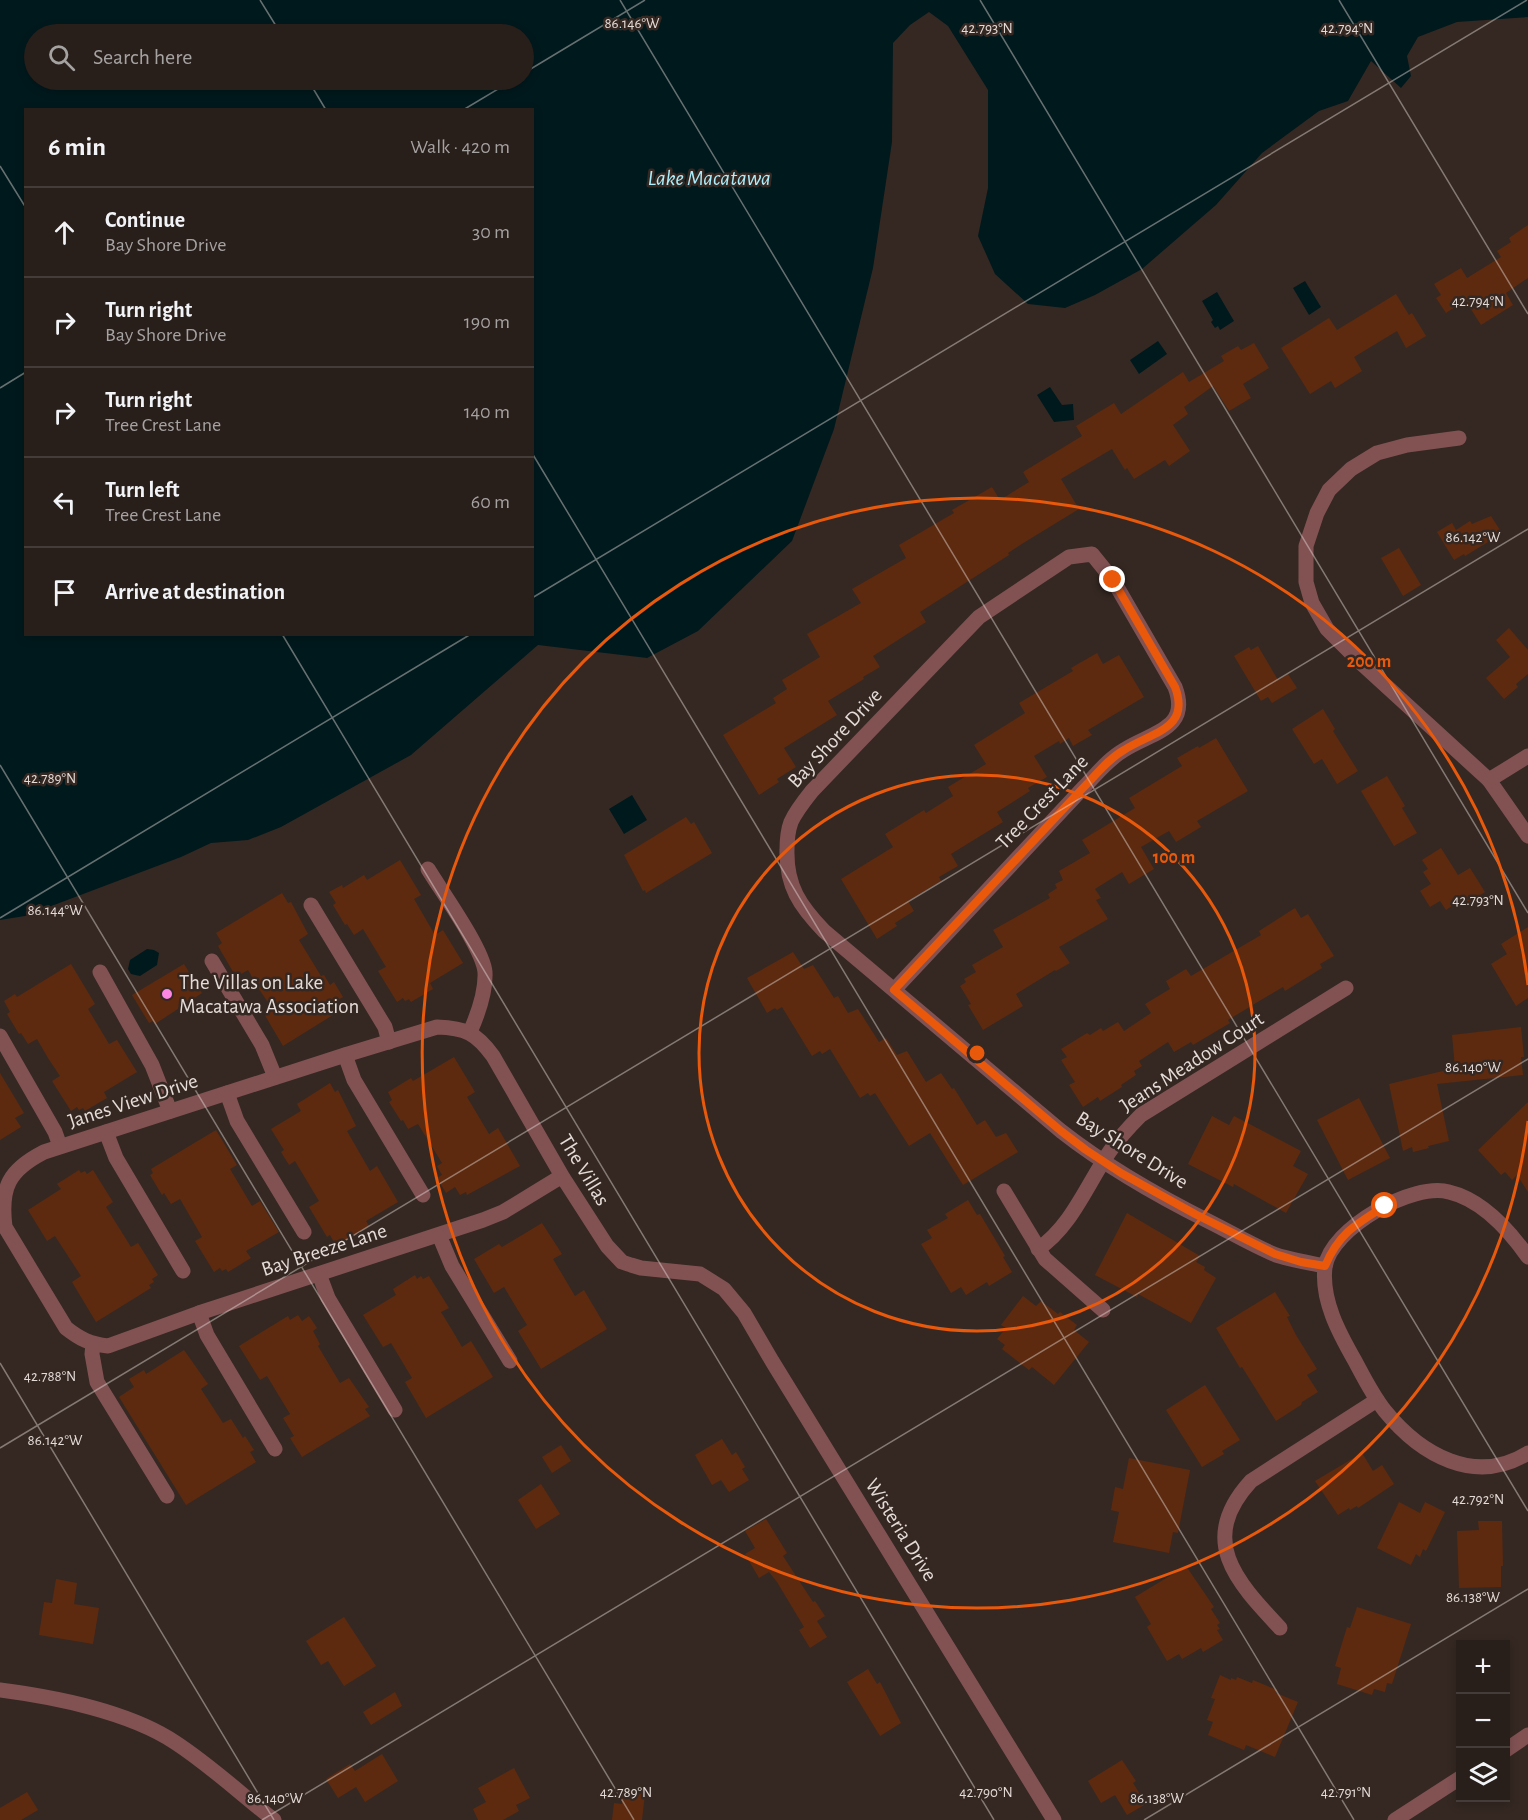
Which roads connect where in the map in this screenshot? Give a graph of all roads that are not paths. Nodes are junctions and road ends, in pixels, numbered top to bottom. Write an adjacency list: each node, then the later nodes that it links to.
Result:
1 (1459, 438): 4 (street)
2 (1092, 554): 11 (street, Tree Crest Lane); 11 (street, Bay Shore Drive)
3 (1528, 756): 4 (street)
4 (1489, 780): 5 (street)
5 (1528, 836)
6 (428, 869): 12 (street)
7 (311, 905): 14 (street)
8 (212, 961): 16 (street)
9 (100, 972): 18 (street)
10 (1346, 988): 21 (street, Jeans Meadow Court)
11 (894, 990): 21 (street, Bay Shore Drive)
12 (470, 1032): 14 (street, Janes View Drive); 22 (street, The Villas)
13 (0, 1036): 20 (street)
14 (389, 1042): 15 (street, Janes View Drive)
15 (345, 1055): 16 (street, Janes View Drive); 24 (street)
16 (275, 1077): 17 (street, Janes View Drive)
17 (226, 1093): 18 (street, Janes View Drive); 25 (street)
18 (170, 1111): 19 (street, Janes View Drive)
19 (106, 1132): 20 (street, Janes View Drive); 30 (street)
20 (60, 1146): 35 (street, Janes View Drive)
21 (1103, 1161): 27 (street, Jeans Meadow Court); 29 (street, Bay Shore Drive)
22 (562, 1176): 26 (street, Bay Breeze Lane); 32 (street, The Villas)
23 (1004, 1191): 27 (street)
24 (423, 1195)
25 (304, 1232)
26 (439, 1235): 31 (street, Bay Breeze Lane); 36 (street)
27 (1038, 1249): 33 (street)
28 (1528, 1257): 29 (street)
29 (1325, 1266): 37 (street)
30 (183, 1271)
31 (320, 1274): 34 (street, Bay Breeze Lane); 38 (street)
32 (700, 1274): 48 (street, Wisteria Drive)
33 (1102, 1310)
34 (199, 1313): 35 (street, Bay Breeze Lane); 39 (street)
35 (93, 1345): 41 (street)
36 (510, 1361)
37 (1377, 1400): 40 (street); 42 (street)
38 (395, 1410)
39 (275, 1449)
40 (1528, 1453)
41 (167, 1496)
42 (1280, 1628)
43 (0, 1690): 47 (street)
44 (1528, 1735): 45 (street)
45 (1509, 1748)
46 (1456, 1781): 49 (street)
47 (274, 1820)
48 (1054, 1820)
49 (1395, 1820)

